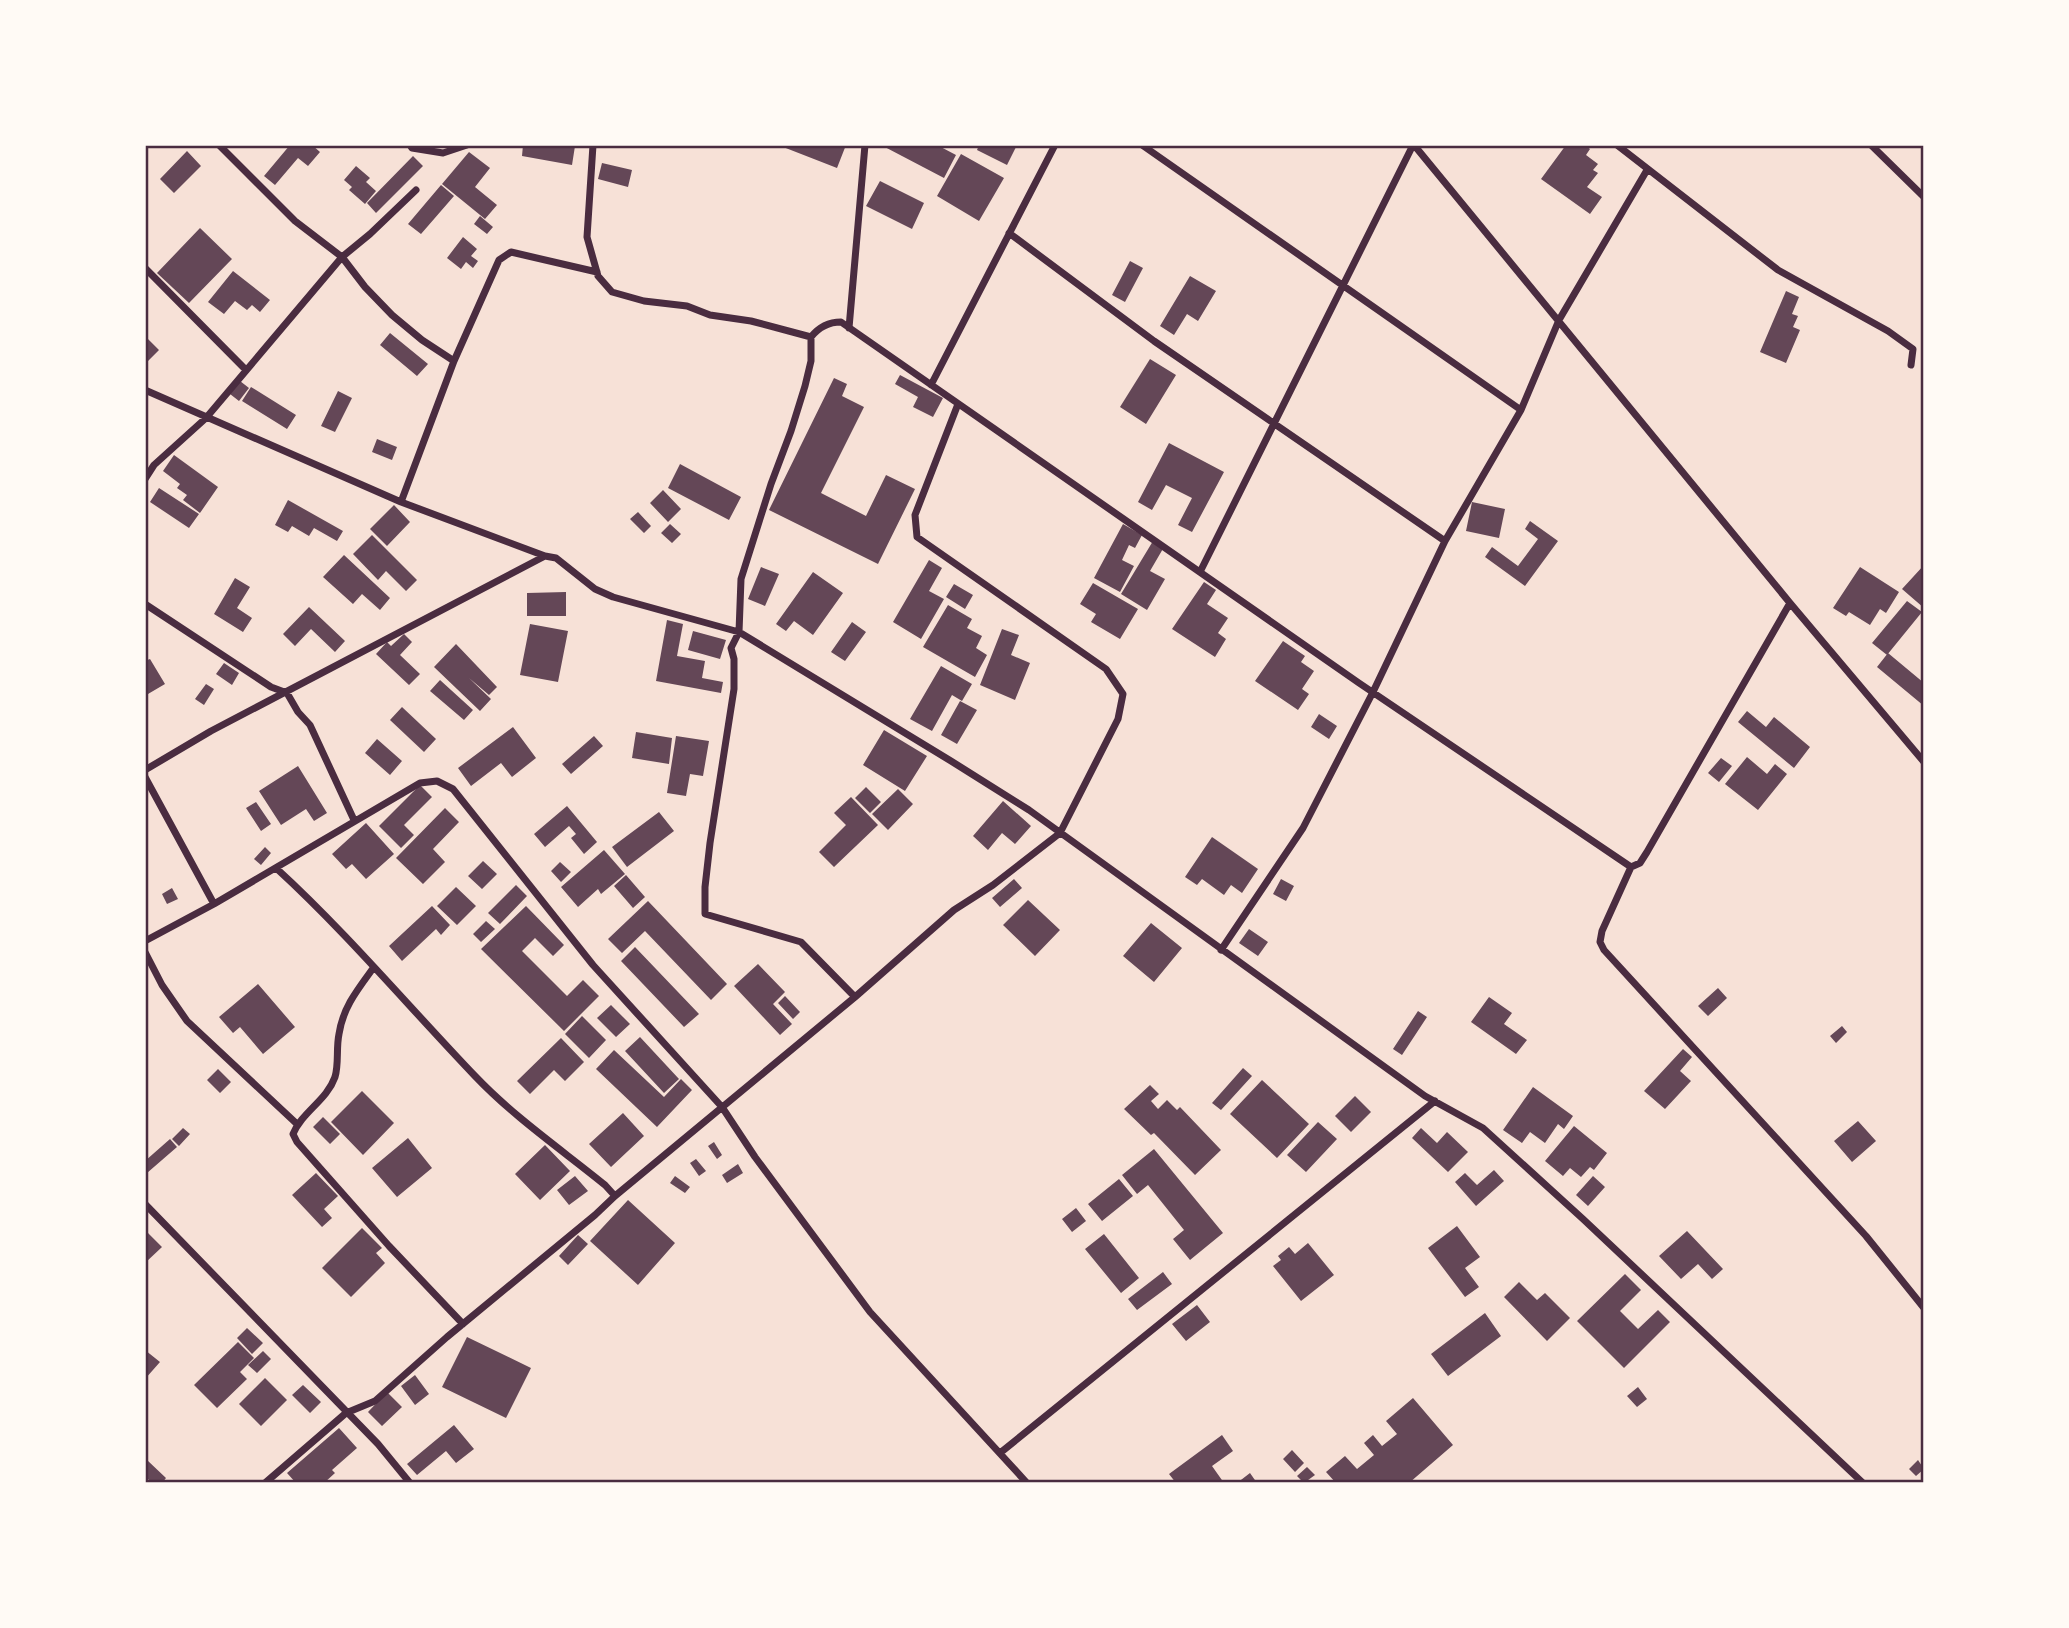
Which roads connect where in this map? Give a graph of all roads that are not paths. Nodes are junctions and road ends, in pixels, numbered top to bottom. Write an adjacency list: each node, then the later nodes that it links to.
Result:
1 (219, 145): 15 (street)
2 (410, 145): 3 (street)
3 (467, 145)
4 (593, 145): 17 (street)
5 (865, 145): 20 (street)
6 (1055, 145): 14 (street)
7 (1142, 145): 18 (street)
8 (1413, 145): 18 (street); 19 (street)
9 (1617, 145): 11 (street)
10 (1871, 145): 13 (street)
11 (1647, 170): 19 (street); 23 (street)
12 (416, 190): 15 (street)
13 (1924, 197)
14 (1009, 233): 25 (street); 30 (street)
15 (342, 257): 22 (street); 24 (street)
16 (145, 268): 24 (street)
17 (597, 271): 21 (street); 22 (street)
18 (1343, 286): 28 (street); 30 (street)
19 (1559, 320): 28 (street); 36 (street)
20 (849, 328): 21 (street); 25 (street)
21 (811, 337): 38 (street)
22 (454, 361): 32 (street)
23 (1910, 365)
24 (246, 370): 29 (street)
25 (931, 385): 27 (street)
26 (145, 390): 29 (street)
27 (958, 404): 35 (street); 45 (street)
28 (1521, 410): 33 (street)
29 (206, 418): 31 (street); 32 (street)
30 (1274, 424): 33 (street); 35 (street)
31 (145, 479)
32 (401, 502): 34 (street)
33 (1445, 541): 39 (street)
34 (545, 556): 38 (street); 40 (street)
35 (1200, 572): 39 (street)
36 (1790, 603): 41 (street); 46 (street)
37 (145, 604): 40 (street)
38 (738, 632): 45 (street); 53 (street)
39 (1373, 692): 46 (street); 50 (street)
40 (287, 693): 42 (street); 44 (street)
41 (1924, 762)
42 (145, 770)
43 (145, 777): 48 (street)
44 (354, 820): 47 (street); 55 (street)
45 (1060, 833): 50 (street); 53 (street)
46 (1631, 867): 59 (street)
47 (276, 868): 48 (street); 52 (street)
48 (214, 904): 49 (street)
49 (145, 941)
50 (1221, 950): 54 (street)
51 (145, 952): 56 (street)
52 (373, 967): 56 (street); 57 (street)
53 (855, 997): 55 (street)
54 (1434, 1101): 62 (street); 66 (street)
55 (722, 1107): 57 (street); 62 (street)
56 (297, 1124): 60 (street)
57 (615, 1196): 60 (street)
58 (145, 1204): 61 (street)
59 (1924, 1308)
60 (463, 1324): 61 (street)
61 (346, 1413): 63 (street); 64 (street)
62 (1000, 1453): 65 (street)
63 (265, 1483)
64 (410, 1483)
65 (1027, 1483)
66 (1863, 1483)

